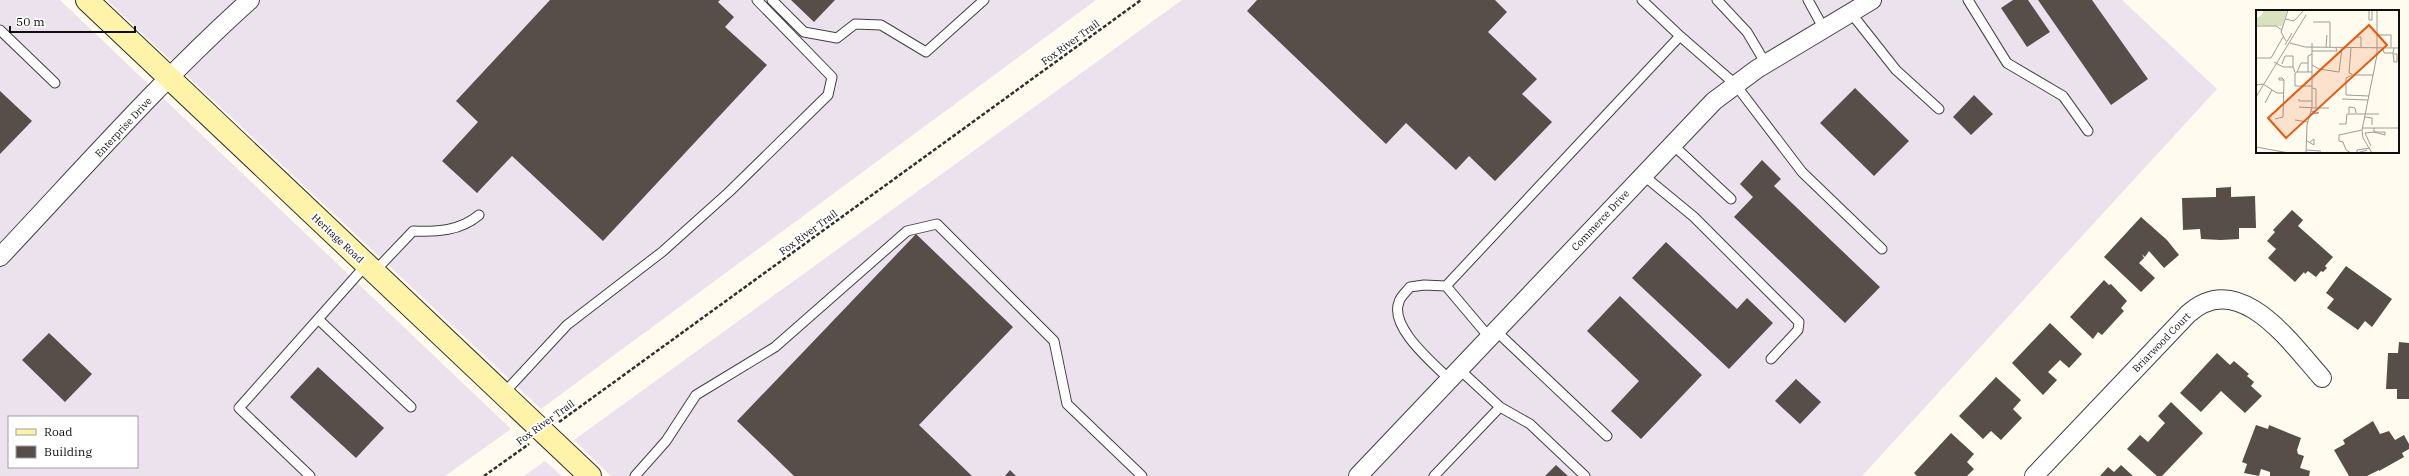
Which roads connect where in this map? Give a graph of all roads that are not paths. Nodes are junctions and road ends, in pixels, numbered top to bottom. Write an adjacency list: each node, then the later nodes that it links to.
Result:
1 (250, 0): 16 (street, Enterprise Drive)
2 (757, 0): 34 (lane)
3 (772, 0): 4 (lane)
4 (984, 0)
5 (1642, 0): 14 (lane)
6 (1717, 0): 15 (lane)
7 (1808, 0): 12 (lane)
8 (1872, 0): 11 (street, Commerce Drive)
9 (1968, 0): 20 (lane)
10 (91, 2): 16 (main road, Heritage Road)
11 (1851, 13): 12 (street, Commerce Drive); 19 (lane)
12 (1824, 29): 15 (street, Commerce Drive)
13 (0, 30): 17 (lane)
14 (1680, 36): 18 (lane); 28 (lane)
15 (1766, 64): 18 (street, Commerce Drive)
16 (169, 78): 25 (street, Enterprise Drive); 27 (main road, Heritage Road)
17 (55, 82)
18 (1735, 84): 21 (street, Commerce Drive); 26 (lane)
19 (1939, 109)
20 (2088, 131)
21 (1672, 144): 22 (street, Commerce Drive); 23 (lane)
22 (1643, 175): 30 (street, Commerce Drive); 31 (lane)
23 (1731, 199)
24 (479, 215): 27 (lane)
25 (3, 248)
26 (1882, 249)
27 (370, 268): 29 (lane); 34 (main road, Heritage Road)
28 (1446, 286): 30 (lane); 32 (lane)
29 (318, 319): 35 (lane); 38 (lane)
30 (1492, 334): 32 (street, Commerce Drive); 37 (lane)
31 (1772, 358)
32 (1454, 374): 36 (lane); 42 (street, Commerce Drive)
33 (2322, 378): 45 (street, Briarwood Court)
34 (502, 394): 39 (main road, Heritage Road)
35 (411, 407)
36 (1500, 407): 43 (lane); 44 (lane)
37 (1607, 436)
38 (310, 476)
39 (590, 476)
40 (635, 476): 41 (lane)
41 (1142, 476)
42 (1358, 476)
43 (1434, 476)
44 (1585, 476)
45 (2034, 476)

